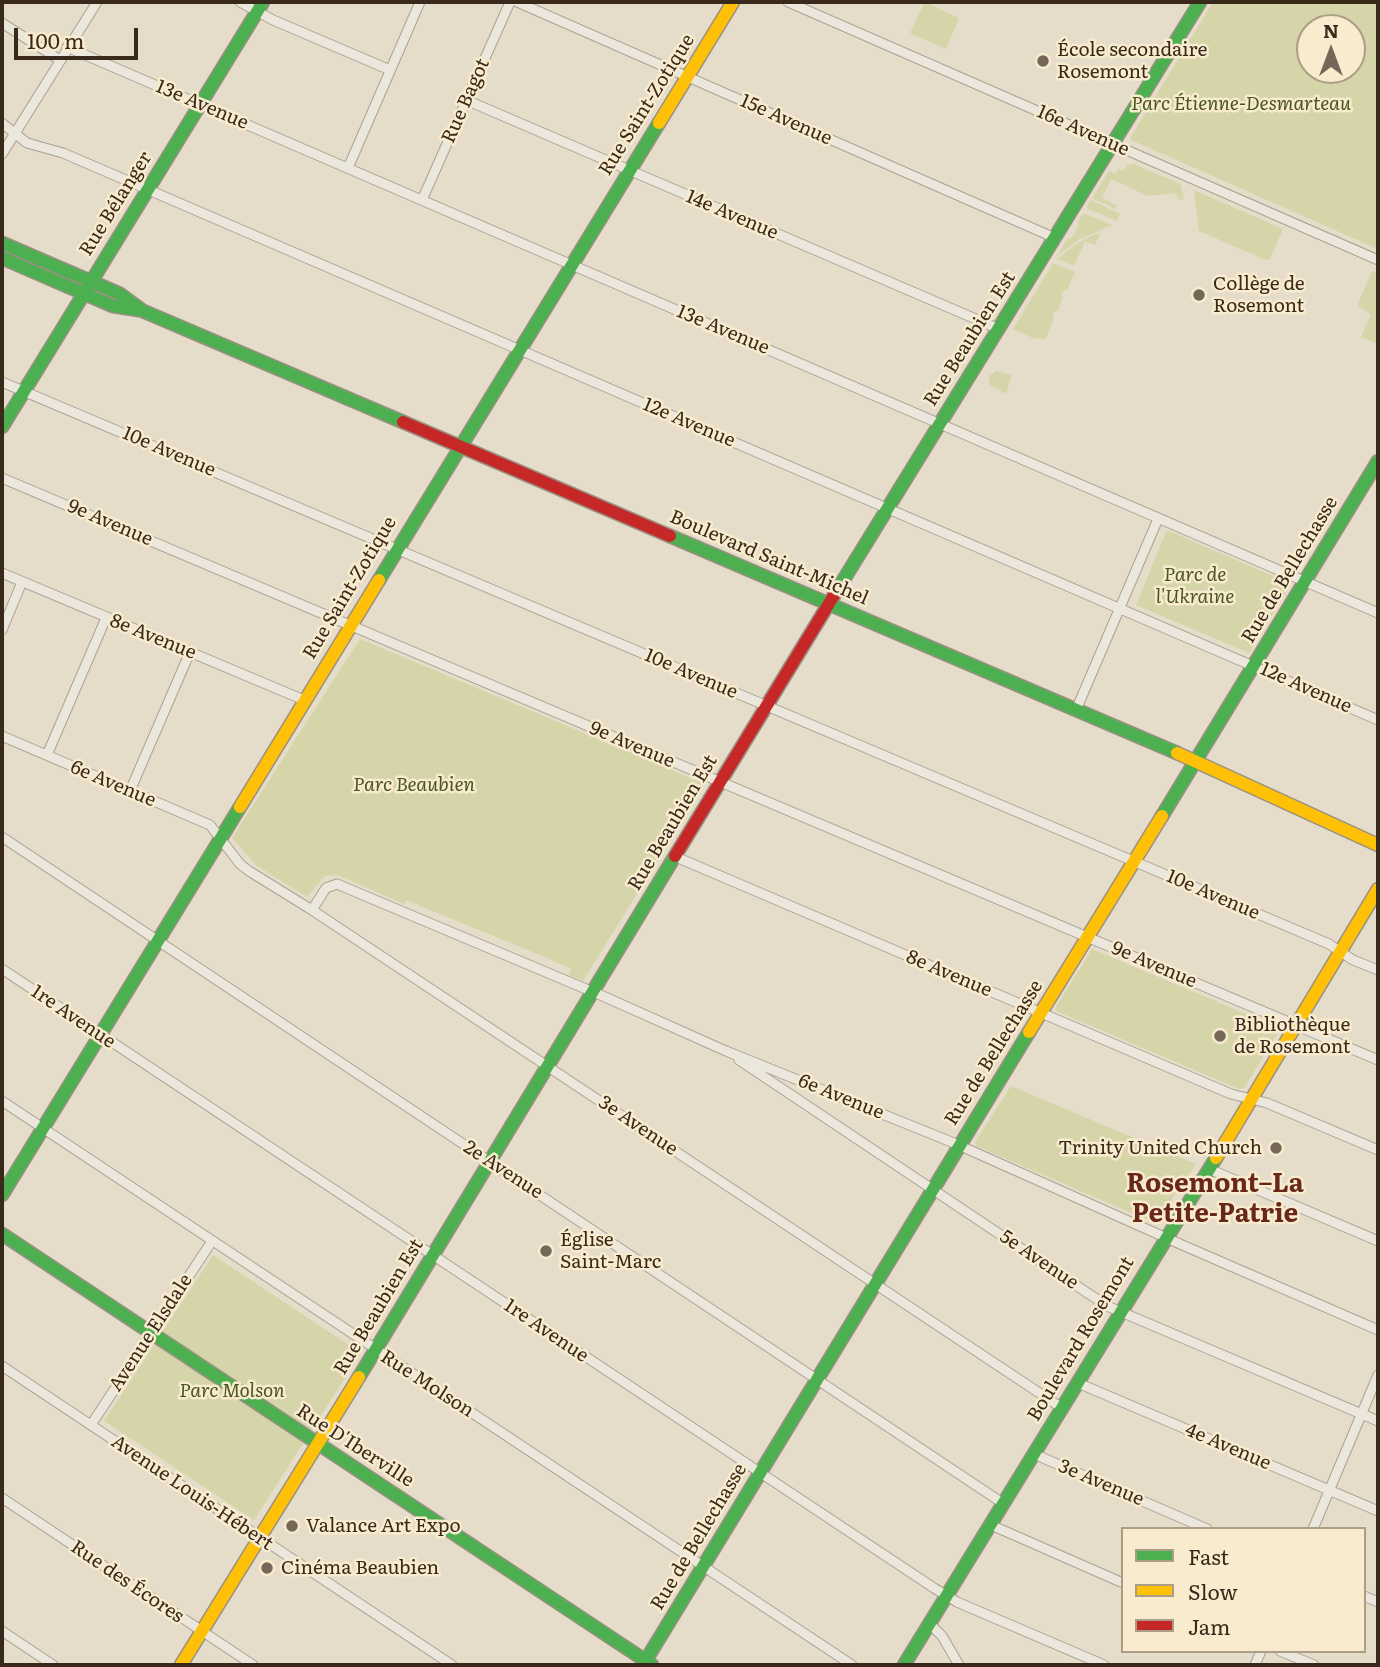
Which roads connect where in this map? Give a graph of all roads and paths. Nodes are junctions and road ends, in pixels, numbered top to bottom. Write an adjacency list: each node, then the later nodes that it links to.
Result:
1 (97, 2): 11 (street)
2 (240, 2): 9 (street)
3 (419, 2): 13 (street)
4 (510, 2): 15 (street, Rue Bagot)
5 (517, 2): 14 (street, 15e Avenue)
6 (733, 2): 14 (street, Rue Saint-Zotique)
7 (788, 2): 19 (street, 16e Avenue)
8 (1200, 2): 19 (street, Rue Beaubien Est)
9 (260, 7): 13 (street); 16 (street, Rue Bélanger)
10 (2, 23): 12 (street)
11 (67, 47): 12 (street); 16 (street, 13e Avenue)
12 (60, 60): 18 (street)
13 (390, 70): 21 (street)
14 (688, 76): 22 (street, Rue Saint-Zotique); 25 (street, 15e Avenue)
15 (466, 100): 22 (street, 14e Avenue); 24 (street, Rue Bagot)
16 (200, 104): 21 (street, 13e Avenue); 23 (street, Rue Bélanger)
17 (2, 123): 18 (street, 12e Avenue)
18 (15, 133): 20 (street); 23 (street, 12e Avenue)
19 (1113, 145): 25 (street, Rue Beaubien Est); 28 (street, 16e Avenue)
20 (2, 154)
21 (348, 168): 24 (street, 13e Avenue)
22 (629, 170): 29 (street, Rue Saint-Zotique); 33 (street, 14e Avenue)
23 (148, 190): 30 (street, Rue Bélanger); 34 (street, 12e Avenue)
24 (422, 200): 29 (street, 13e Avenue)
25 (1055, 238): 33 (street, Rue Beaubien Est)
26 (2, 243): 30 (street, Boulevard Saint-Michel)
27 (2, 258): 31 (street, Boulevard Saint-Michel)
28 (1378, 260)
29 (571, 265): 34 (street, Rue Saint-Zotique); 37 (street, 13e Avenue)
30 (90, 282): 31 (street, Rue Bélanger); 32 (street, Boulevard Saint-Michel)
31 (83, 293): 32 (street, Boulevard Saint-Michel); 36 (street, Rue Bélanger)
32 (143, 311): 39 (street, Boulevard Saint-Michel)
33 (999, 330): 37 (street, Rue Beaubien Est)
34 (519, 350): 39 (street, Rue Saint-Zotique); 42 (street, 12e Avenue)
35 (2, 382): 36 (street, 10e Avenue)
36 (24, 391): 38 (street, Rue Bélanger); 44 (street, 10e Avenue)
37 (940, 424): 42 (street, Rue Beaubien Est); 43 (street, 13e Avenue)
38 (2, 427)
39 (460, 447): 44 (street, Rue Saint-Zotique); 48 (street, Boulevard Saint-Michel)
40 (1378, 461): 46 (street, Rue de Bellechasse)
41 (2, 478): 52 (street, 9e Avenue)
42 (888, 509): 48 (street, Rue Beaubien Est); 49 (street, 12e Avenue)
43 (1158, 519): 46 (street, 13e Avenue); 49 (street)
44 (397, 549): 52 (street, Rue Saint-Zotique); 57 (street, 10e Avenue)
45 (2, 573): 47 (street, 8e Avenue)
46 (1306, 581): 50 (street, 13e Avenue); 55 (street, Rue de Bellechasse)
47 (22, 582): 51 (street, 8e Avenue); 53 (street)
48 (829, 604): 57 (street, Rue Beaubien Est); 58 (street, Boulevard Saint-Michel)
49 (1120, 608): 55 (street, 12e Avenue); 58 (street)
50 (1378, 613)
51 (106, 618): 54 (street, 8e Avenue); 61 (street)
52 (351, 625): 56 (street, Rue Saint-Zotique); 63 (street, 9e Avenue)
53 (2, 630)
54 (190, 652): 56 (street, 8e Avenue); 64 (street)
55 (1254, 666): 59 (street, 12e Avenue); 62 (street, Rue de Bellechasse)
56 (304, 700): 66 (street, Rue Saint-Zotique)
57 (766, 707): 63 (street, Rue Beaubien Est); 69 (street, 10e Avenue)
58 (1076, 710): 62 (street, Boulevard Saint-Michel)
59 (1378, 720)
60 (2, 736): 61 (street, 6e Avenue)
61 (47, 755): 64 (street, 6e Avenue)
62 (1195, 761): 67 (street, Boulevard Saint-Michel); 69 (street, Rue de Bellechasse)
63 (720, 782): 68 (street, Rue Beaubien Est); 72 (street, 9e Avenue)
64 (130, 791): 66 (street, 6e Avenue)
65 (2, 837): 73 (street, 2e Avenue)
66 (220, 837): 71 (street, 3e Avenue); 73 (street, Rue Saint-Zotique)
67 (1378, 845)
68 (676, 857): 77 (street, Rue Beaubien Est); 78 (street, 8e Avenue)
69 (1134, 861): 72 (street, Rue de Bellechasse); 74 (street, 10e Avenue)
70 (1378, 889): 74 (street, Boulevard Rosemont)
71 (312, 910): 77 (street, 6e Avenue); 83 (street, 3e Avenue)
72 (1088, 937): 78 (street, Rue de Bellechasse); 79 (street, 9e Avenue)
73 (158, 940): 80 (street, Rue Saint-Zotique); 89 (street, 2e Avenue)
74 (1341, 952): 76 (street, 10e Avenue); 79 (street, Boulevard Rosemont)
75 (2, 970): 80 (street, 1re Avenue)
76 (1378, 970)
77 (594, 992): 81 (street, 6e Avenue); 83 (street, Rue Beaubien Est)
78 (1042, 1013): 84 (street, 8e Avenue); 87 (street, Rue de Bellechasse)
79 (1296, 1026): 82 (street, 9e Avenue); 84 (street, Boulevard Rosemont)
80 (100, 1034): 86 (street, Rue Saint-Zotique); 97 (street, 1re Avenue)
81 (726, 1051): 87 (street, 6e Avenue); 91 (street, 5e Avenue)
82 (1378, 1060)
83 (548, 1067): 89 (street, Rue Beaubien Est); 98 (street, 3e Avenue)
84 (1251, 1099): 88 (street, 8e Avenue); 90 (street, Boulevard Rosemont)
85 (2, 1101): 86 (street, Rue Molson)
86 (43, 1128): 92 (street, Rue Saint-Zotique); 95 (street, Rue Molson)
87 (959, 1145): 91 (street, Rue de Bellechasse); 94 (street, 6e Avenue)
88 (1378, 1150)
89 (490, 1161): 97 (street, Rue Beaubien Est); 105 (street, 2e Avenue)
90 (1209, 1169): 94 (street, Boulevard Rosemont); 96 (street)
91 (932, 1189): 98 (street, Rue de Bellechasse); 99 (street, 5e Avenue)
92 (2, 1195)
93 (2, 1234): 101 (street, Rue D'Iberville)
94 (1166, 1238): 99 (street, Boulevard Rosemont); 100 (street, 6e Avenue)
95 (212, 1241): 101 (street, Avenue Elsdale); 102 (street, Rue Molson)
96 (1378, 1241)
97 (433, 1256): 102 (street, Rue Beaubien Est); 113 (street, 1re Avenue)
98 (875, 1284): 105 (street, Rue de Bellechasse); 107 (street, 3e Avenue)
99 (1121, 1311): 106 (street, Boulevard Rosemont); 108 (street, 5e Avenue)
100 (1378, 1329)
101 (150, 1333): 110 (street, Avenue Elsdale); 111 (street, Rue D'Iberville)
102 (375, 1349): 111 (street, Rue Beaubien Est); 122 (street, Rue Molson)
103 (2, 1366): 110 (street, Avenue Louis-Hébert)
104 (1378, 1375): 108 (street)
105 (818, 1378): 113 (street, Rue de Bellechasse); 116 (street, 2e Avenue)
106 (1078, 1383): 107 (street, Boulevard Rosemont); 114 (street, 4e Avenue)
107 (1062, 1408): 112 (street, Boulevard Rosemont)
108 (1362, 1414): 109 (street, 5e Avenue); 114 (street)
109 (1378, 1421)
110 (91, 1425): 121 (street, Avenue Louis-Hébert)
111 (318, 1444): 121 (street, Rue Beaubien Est); 129 (street, Rue D'Iberville)
112 (1034, 1454): 116 (street, Boulevard Rosemont); 119 (street, 3e Avenue)
113 (760, 1473): 122 (street, Rue de Bellechasse); 124 (street, 1re Avenue)
114 (1329, 1490): 117 (street, 4e Avenue); 120 (street)
115 (2, 1498): 127 (street, Rue des Écores)
116 (1004, 1504): 118 (street, Boulevard Rosemont)
117 (1378, 1511)
118 (991, 1525): 123 (street); 124 (street, Boulevard Rosemont)
119 (1202, 1527)
120 (1314, 1527)
121 (260, 1538): 127 (street, Rue Beaubien Est); 133 (street, Avenue Louis-Hébert)
122 (704, 1566): 129 (street, Rue de Bellechasse); 134 (street, Rue Molson)
123 (1121, 1582)
124 (947, 1596): 125 (street, Boulevard Rosemont); 137 (street, 1re Avenue)
125 (930, 1624): 135 (street, Boulevard Rosemont); 136 (street)
126 (2, 1631): 130 (street)
127 (202, 1631): 131 (street, Rue Beaubien Est); 132 (street, Rue des Écores)
128 (1284, 1653): 138 (street)
129 (647, 1664)
130 (53, 1665)
131 (181, 1665)
132 (253, 1665)
133 (452, 1665)
134 (852, 1665)
135 (904, 1665)
136 (959, 1665)
137 (1104, 1665)
138 (1314, 1665)

